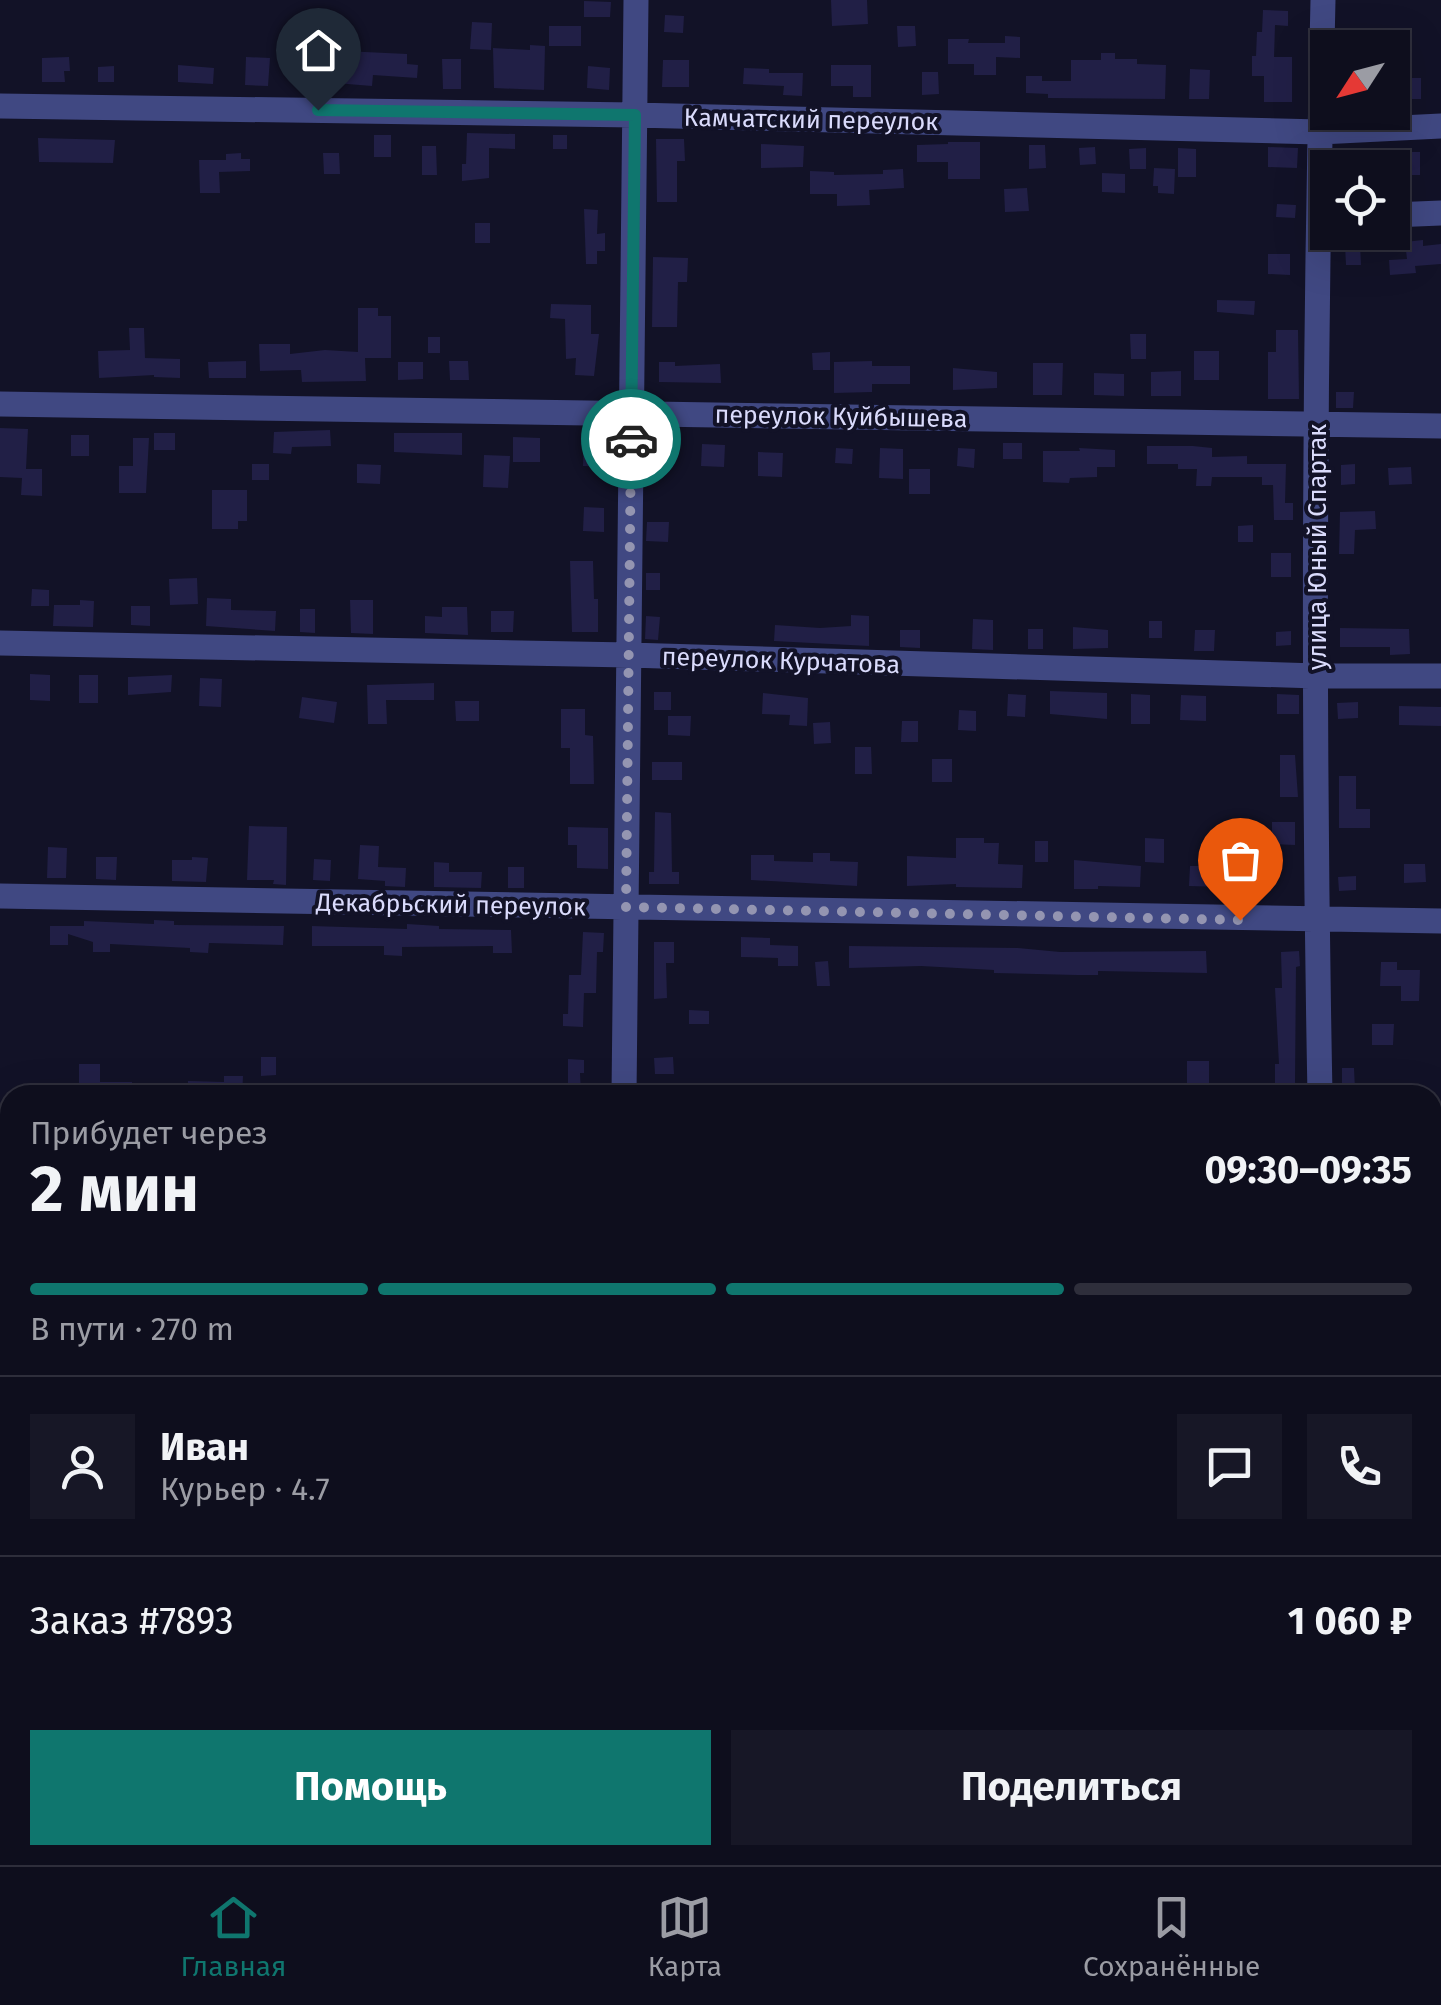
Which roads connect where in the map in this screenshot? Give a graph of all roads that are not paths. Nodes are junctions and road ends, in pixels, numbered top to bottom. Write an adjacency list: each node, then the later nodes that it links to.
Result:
1 (636, 0): 4 (street)
2 (1322, 0): 6 (street, улица Юный Спартак)
3 (0, 106): 4 (street, Камчатский переулок)
4 (635, 115): 6 (street, Камчатский переулок); 12 (street)
5 (1441, 126): 6 (street, Камчатский переулок)
6 (1320, 132): 7 (street, улица Юный Спартак)
7 (1320, 150)
8 (1441, 213): 9 (street)
9 (1410, 214)
10 (1321, 250): 13 (street, улица Юный Спартак)
11 (0, 404): 12 (street, переулок Куйбышева)
12 (632, 412): 13 (street, переулок Куйбышева); 16 (street)
13 (1318, 423): 14 (street, переулок Куйбышева); 17 (street, улица Юный Спартак)
14 (1441, 426)
15 (0, 643): 16 (street, переулок Курчатова)
16 (629, 655): 17 (street, переулок Курчатова); 20 (street)
17 (1317, 676): 18 (street, переулок Курчатова); 21 (street, улица Юный Спартак)
18 (1441, 676)
19 (0, 896): 20 (street, Декабрьский переулок)
20 (626, 907): 21 (street, Декабрьский переулок); 23 (street)
21 (1317, 921): 22 (street, Декабрьский переулок); 24 (street, улица Юный Спартак)
22 (1441, 921)
23 (624, 1085)
24 (1320, 1085)

